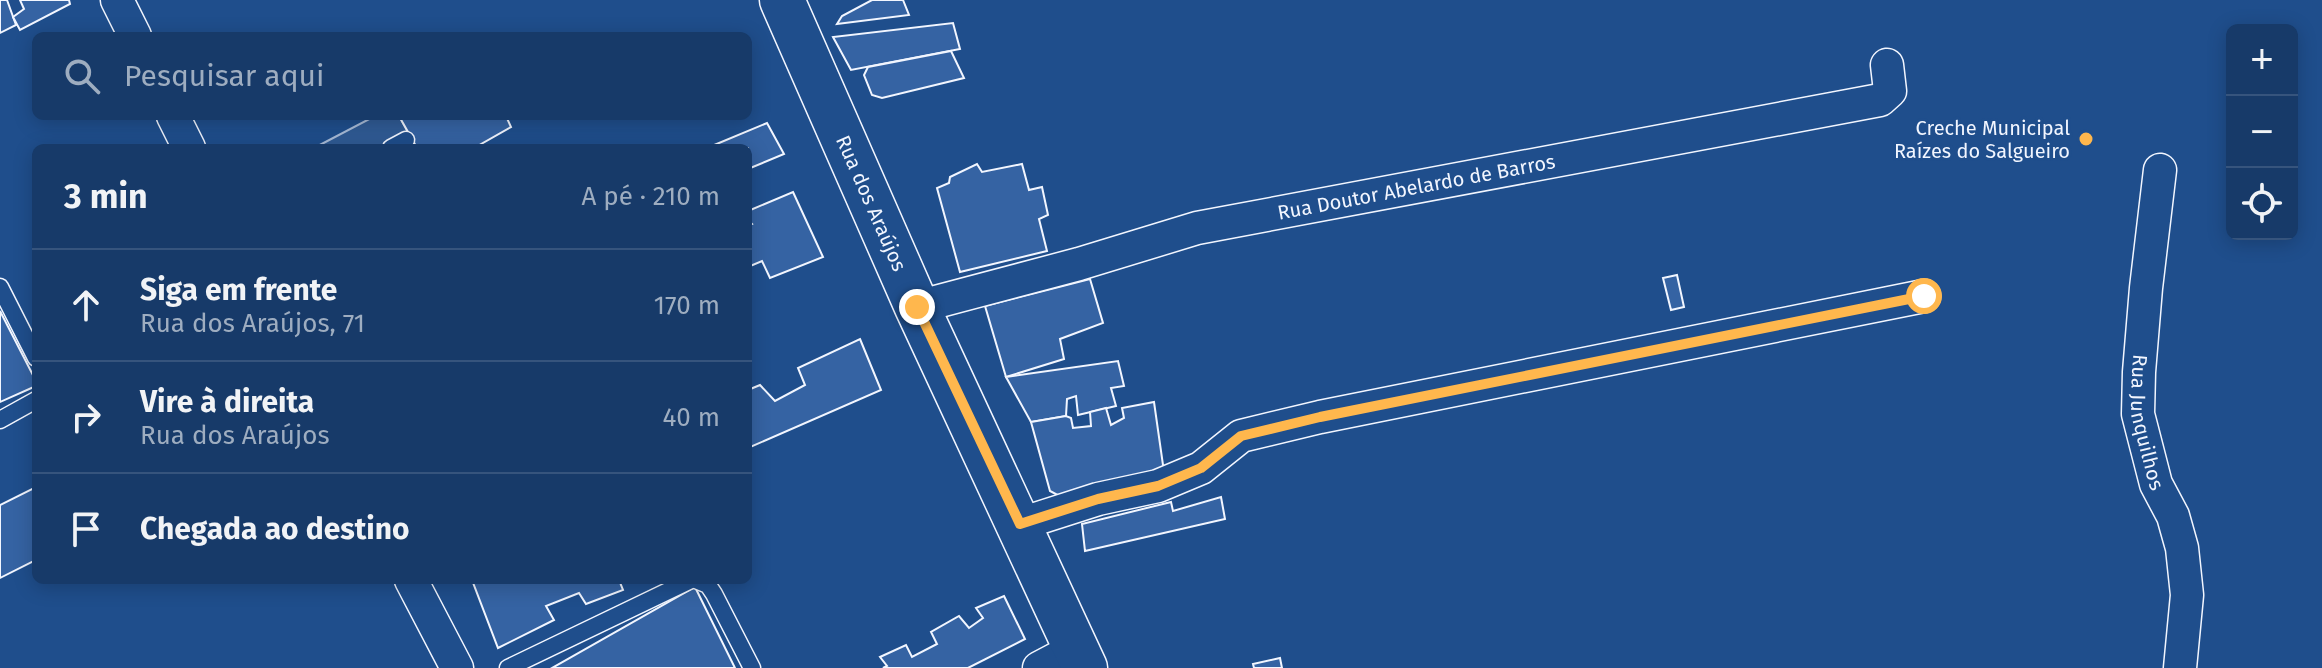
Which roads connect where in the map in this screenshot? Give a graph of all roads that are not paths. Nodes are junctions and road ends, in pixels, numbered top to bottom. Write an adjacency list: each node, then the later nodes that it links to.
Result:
1 (117, 0): 3 (street)
2 (789, 3): 10 (street, Rua dos Araújos)
3 (133, 32)
4 (1887, 65): 10 (street, Rua Doutor Abelardo de Barros)
5 (175, 120): 6 (street)
6 (187, 144)
7 (2160, 170): 22 (street, Rua Junquilhos)
8 (0, 287): 11 (lane)
9 (1924, 296): 14 (street)
10 (917, 307): 14 (street, Rua dos Araújos)
11 (32, 350)
12 (32, 402): 13 (lane)
13 (0, 420)
14 (1020, 524): 18 (street, Rua dos Araújos)
15 (413, 584): 19 (street)
16 (685, 584): 20 (lane)
17 (705, 584): 21 (lane)
18 (1066, 662)
19 (457, 668)
20 (508, 668)
21 (752, 668)
22 (2180, 668)

